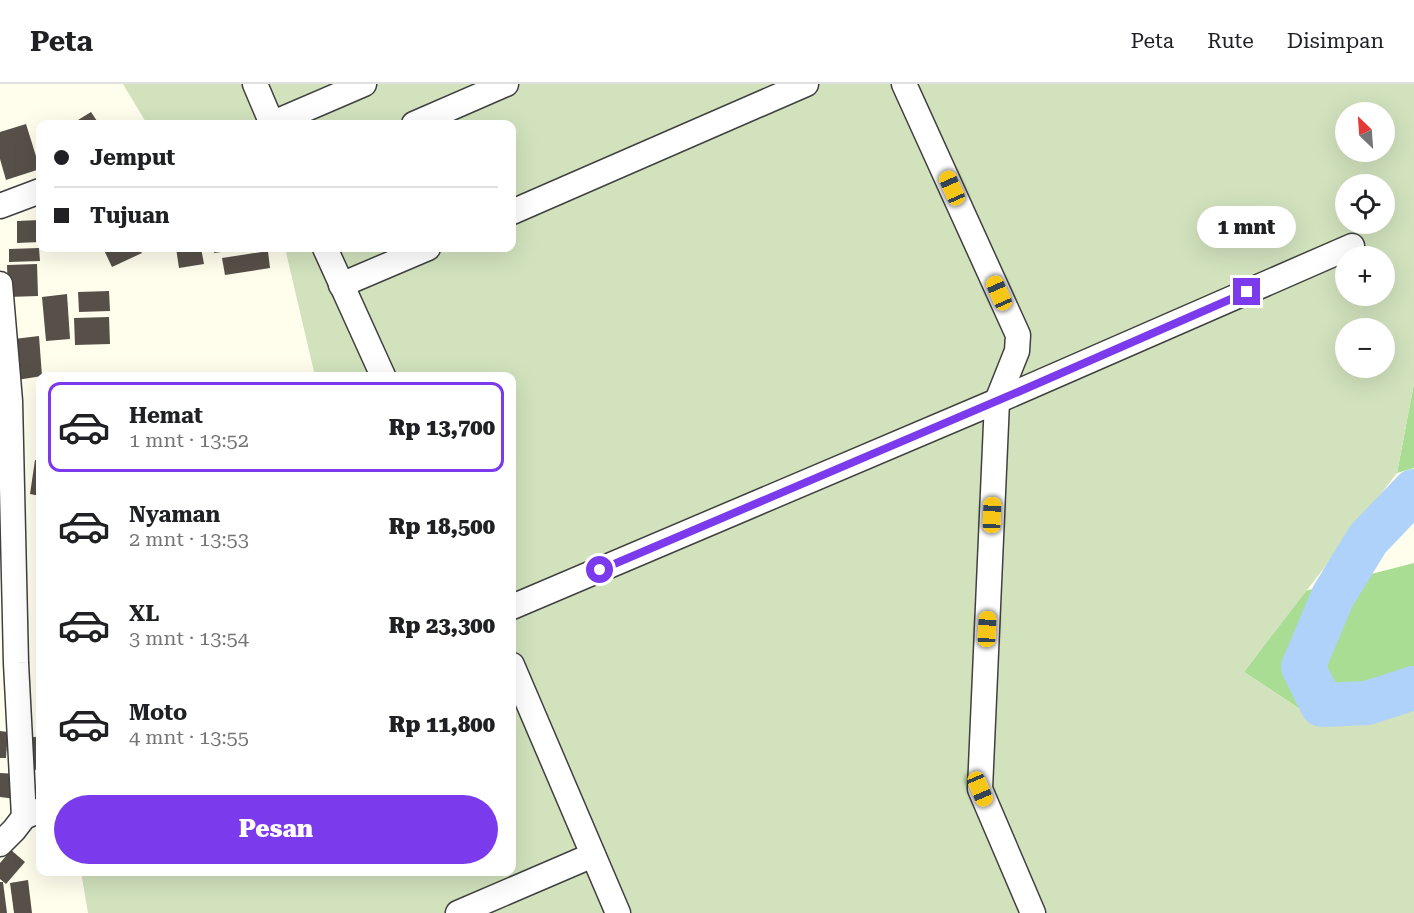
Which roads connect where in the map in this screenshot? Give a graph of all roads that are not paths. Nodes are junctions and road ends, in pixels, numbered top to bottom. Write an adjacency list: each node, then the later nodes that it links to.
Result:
1 (255, 84): 6 (street)
2 (364, 84): 7 (street)
3 (506, 84): 8 (street)
4 (806, 84): 11 (street)
5 (904, 84): 18 (street)
6 (270, 120)
7 (281, 120)
8 (423, 120)
9 (36, 192): 10 (street)
10 (0, 206)
11 (516, 210)
12 (327, 252): 16 (street)
13 (419, 252): 16 (street)
14 (1335, 253): 18 (street)
15 (0, 284): 21 (street)
16 (341, 285): 17 (street)
17 (380, 372)
18 (997, 401): 19 (street); 27 (street)
19 (516, 605)
20 (516, 674): 24 (street)
21 (10, 714): 22 (street)
22 (32, 813): 23 (street)
23 (0, 844)
24 (593, 855): 25 (street); 26 (street)
25 (458, 913)
26 (618, 913)
27 (1033, 913)

